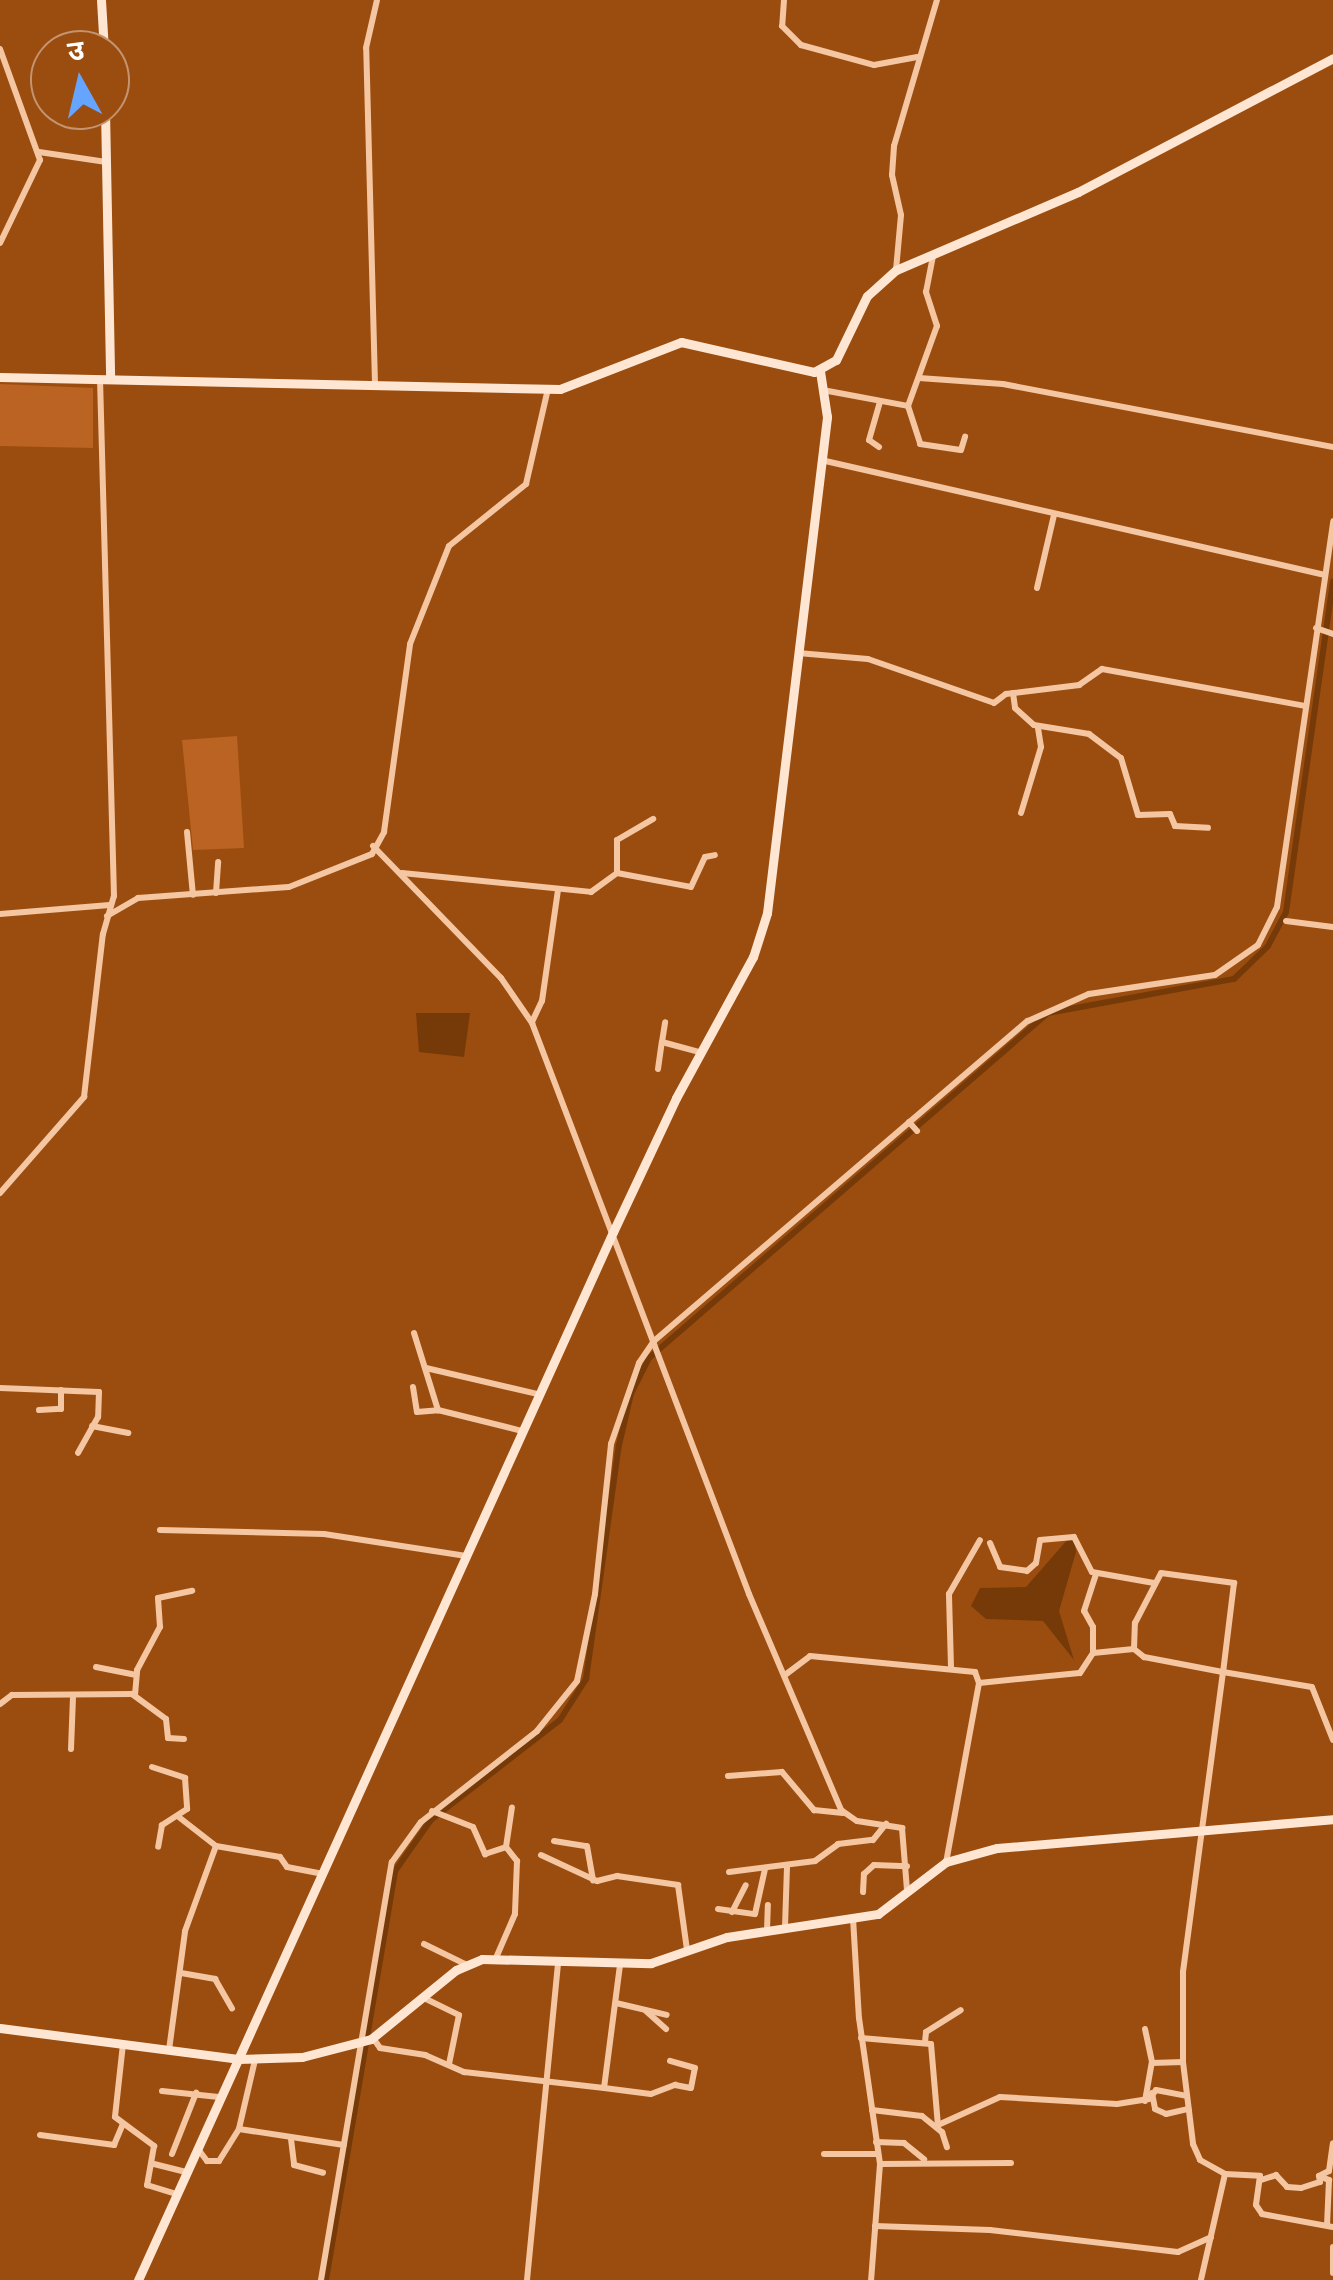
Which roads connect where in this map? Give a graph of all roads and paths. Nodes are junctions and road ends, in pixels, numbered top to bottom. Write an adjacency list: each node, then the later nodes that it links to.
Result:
1 (102, 0): 5 (street)
2 (377, 0): 19 (street)
3 (784, 0): 7 (street)
4 (937, 0): 7 (street)
5 (103, 30)
6 (0, 48): 10 (street)
7 (917, 58): 14 (street)
8 (1333, 58): 13 (street)
9 (105, 130): 11 (street)
10 (39, 152): 11 (street); 12 (street)
11 (106, 162): 18 (street)
12 (0, 243)
13 (934, 249): 14 (street); 17 (street)
14 (896, 270): 15 (street)
15 (820, 371): 20 (street); 21 (street)
16 (0, 377): 18 (street)
17 (919, 378): 23 (street); 26 (street)
18 (105, 379): 19 (street); 49 (street)
19 (375, 384): 20 (street)
20 (548, 389): 41 (street)
21 (828, 391): 22 (street); 27 (street)
22 (880, 402): 23 (street); 25 (street)
23 (908, 406): 24 (street)
24 (965, 438)
25 (879, 447)
26 (1333, 447)
27 (820, 460): 28 (street); 33 (street)
28 (1054, 515): 30 (street); 31 (street)
29 (1333, 521): 30 (street)
30 (1325, 575): 32 (street)
31 (1036, 588)
32 (1325, 632): 35 (street)
33 (797, 652): 34 (street); 57 (street)
34 (1013, 693): 35 (street); 36 (street)
35 (1305, 706): 62 (street)
36 (1038, 726): 37 (street); 39 (street)
37 (1021, 813)
38 (653, 820): 45 (street)
39 (1208, 828)
40 (187, 832): 48 (street)
41 (373, 846): 44 (street); 47 (street)
42 (714, 855): 45 (street)
43 (218, 862): 47 (street)
44 (400, 872): 46 (street); 55 (street)
45 (617, 873): 46 (street)
46 (558, 890): 55 (street)
47 (216, 893): 48 (street)
48 (193, 895): 51 (street)
49 (110, 906): 50 (street); 51 (street)
50 (0, 914)
51 (106, 917): 59 (street)
52 (1286, 920): 53 (street)
53 (1333, 927)
54 (665, 1022): 56 (street)
55 (532, 1023): 60 (street)
56 (662, 1042): 57 (street); 58 (street)
57 (699, 1052): 60 (street)
58 (658, 1069)
59 (0, 1193)
60 (613, 1232): 62 (street); 67 (street)
61 (414, 1333): 63 (street)
62 (655, 1344): 87 (street); 98 (street)
63 (425, 1368): 67 (street); 69 (street)
64 (413, 1387): 69 (street)
65 (0, 1388): 66 (street)
66 (61, 1390): 68 (street); 70 (street)
67 (538, 1394): 72 (street)
68 (40, 1410)
69 (438, 1410): 72 (street)
70 (92, 1426): 71 (street); 73 (street)
71 (128, 1433)
72 (519, 1439): 77 (street)
73 (78, 1453)
74 (160, 1530): 77 (street)
75 (980, 1540): 83 (street)
76 (990, 1543): 78 (street)
77 (470, 1557): 114 (street)
78 (1096, 1573): 79 (street); 82 (street)
79 (1154, 1583): 81 (street); 85 (street)
80 (192, 1592): 86 (street)
81 (1134, 1650): 82 (street); 85 (street)
82 (1094, 1653): 88 (street)
83 (950, 1666): 87 (street); 88 (street)
84 (96, 1668): 86 (street)
85 (1223, 1672): 93 (street); 103 (street)
86 (136, 1675): 89 (street)
87 (785, 1675): 99 (street)
88 (979, 1683): 109 (street)
89 (135, 1696): 90 (street); 92 (street)
90 (74, 1698): 91 (street); 94 (street)
91 (0, 1704)
92 (184, 1739)
93 (1333, 1740)
94 (71, 1749)
95 (152, 1767): 100 (street)
96 (728, 1776): 99 (street)
97 (512, 1807): 107 (street)
98 (433, 1811): 107 (street); 144 (street)
99 (844, 1814): 102 (street)
100 (178, 1817): 105 (street); 106 (street)
101 (1333, 1820): 103 (street)
102 (886, 1824): 110 (street); 111 (street)
103 (1199, 1829): 109 (street); 151 (street)
104 (554, 1841): 115 (street)
105 (158, 1846)
106 (216, 1846): 114 (street); 133 (street)
107 (506, 1847): 129 (street)
108 (541, 1855): 115 (street)
109 (946, 1862): 117 (street)
110 (907, 1866): 117 (street); 118 (street)
111 (787, 1867): 112 (street); 124 (street)
112 (765, 1869): 113 (street); 122 (street)
113 (729, 1872)
114 (319, 1873): 148 (street)
115 (593, 1880): 128 (street)
116 (746, 1884): 121 (street)
117 (907, 1890): 123 (street)
118 (863, 1892)
119 (768, 1906): 125 (street)
120 (718, 1909): 121 (street)
121 (732, 1912): 122 (street)
122 (746, 1915): 126 (street)
123 (853, 1918): 124 (street); 143 (street)
124 (785, 1927): 125 (street)
125 (767, 1930): 126 (street)
126 (747, 1934): 128 (street)
127 (424, 1944): 131 (street)
128 (687, 1950): 132 (street)
129 (496, 1958): 130 (street); 131 (street)
130 (558, 1963): 132 (street); 154 (street)
131 (465, 1964): 134 (street)
132 (620, 1965): 135 (street)
133 (181, 1973): 136 (street); 147 (street)
134 (424, 1998): 144 (street); 153 (street)
135 (616, 2003): 137 (street); 155 (street)
136 (232, 2008)
137 (646, 2010): 139 (street); 142 (street)
138 (961, 2010): 145 (street)
139 (668, 2014)
140 (0, 2028): 146 (street)
141 (1144, 2028): 152 (street)
142 (666, 2029)
143 (861, 2038): 145 (street); 163 (street)
144 (366, 2041): 149 (street); 153 (street); 171 (street)
145 (924, 2042): 165 (street)
146 (123, 2044): 147 (street); 164 (street)
147 (169, 2050): 148 (street)
148 (238, 2059): 149 (street); 160 (street)
149 (255, 2060): 166 (street)
150 (670, 2061): 155 (street)
151 (1183, 2062): 152 (street); 159 (street)
152 (1152, 2063): 161 (street)
153 (448, 2064): 154 (street)
154 (542, 2083): 155 (street); 195 (street)
155 (604, 2088)
156 (162, 2091): 158 (street)
157 (1152, 2092): 159 (street); 161 (street); 162 (street)
158 (196, 2093): 160 (street); 174 (street)
159 (1186, 2096): 162 (street)
160 (219, 2098): 173 (street)
161 (1145, 2100): 165 (street)
162 (1188, 2108): 183 (street)
163 (872, 2110): 165 (street); 169 (street)
164 (122, 2126): 167 (street); 179 (street)
165 (938, 2126): 172 (street)
166 (239, 2128): 168 (street); 173 (street)
167 (40, 2135)
168 (291, 2139): 171 (street); 182 (street)
169 (876, 2142): 176 (street); 177 (street)
170 (1333, 2143): 184 (street)
171 (344, 2145): 194 (street)
172 (947, 2147)
173 (197, 2148): 181 (street)
174 (172, 2154)
175 (824, 2154): 176 (street)
176 (878, 2154): 180 (street)
177 (924, 2160): 178 (street); 180 (street)
178 (1011, 2163)
179 (154, 2164): 181 (street); 187 (street)
180 (880, 2164): 188 (street)
181 (187, 2172): 187 (street)
182 (323, 2174)
183 (1225, 2174): 186 (street); 190 (street)
184 (1319, 2176): 185 (street); 186 (street)
185 (1331, 2179): 189 (street)
186 (1261, 2180): 189 (street)
187 (177, 2194): 193 (street)
188 (874, 2226): 190 (street); 196 (street)
189 (1330, 2226)
190 (1214, 2235): 197 (street)
191 (1333, 2247): 192 (street)
192 (1333, 2273)
193 (139, 2277)
194 (322, 2280)
195 (526, 2280)
196 (871, 2280)
197 (1201, 2280)

